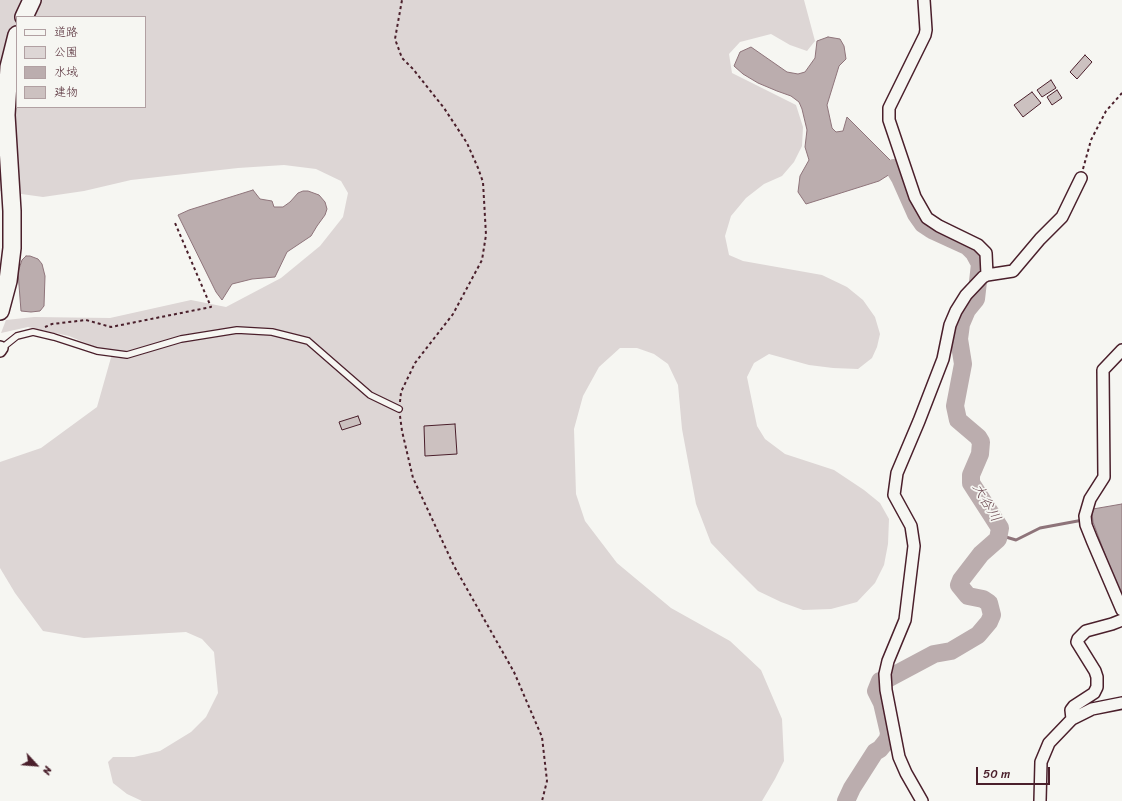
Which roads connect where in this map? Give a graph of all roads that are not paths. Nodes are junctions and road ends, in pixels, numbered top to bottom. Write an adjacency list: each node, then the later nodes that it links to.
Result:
1 (32, 0): 3 (main road)
2 (924, 0): 6 (street)
3 (24, 16)
4 (16, 40): 7 (main road)
5 (1081, 178): 6 (street)
6 (987, 275): 15 (street)
7 (0, 311)
8 (1, 348): 10 (lane)
9 (1122, 350): 11 (street)
10 (399, 409)
11 (1122, 610)
12 (1122, 620): 14 (street)
13 (1122, 703): 14 (street)
14 (1072, 719): 16 (street)
15 (922, 801)
16 (1040, 801)

